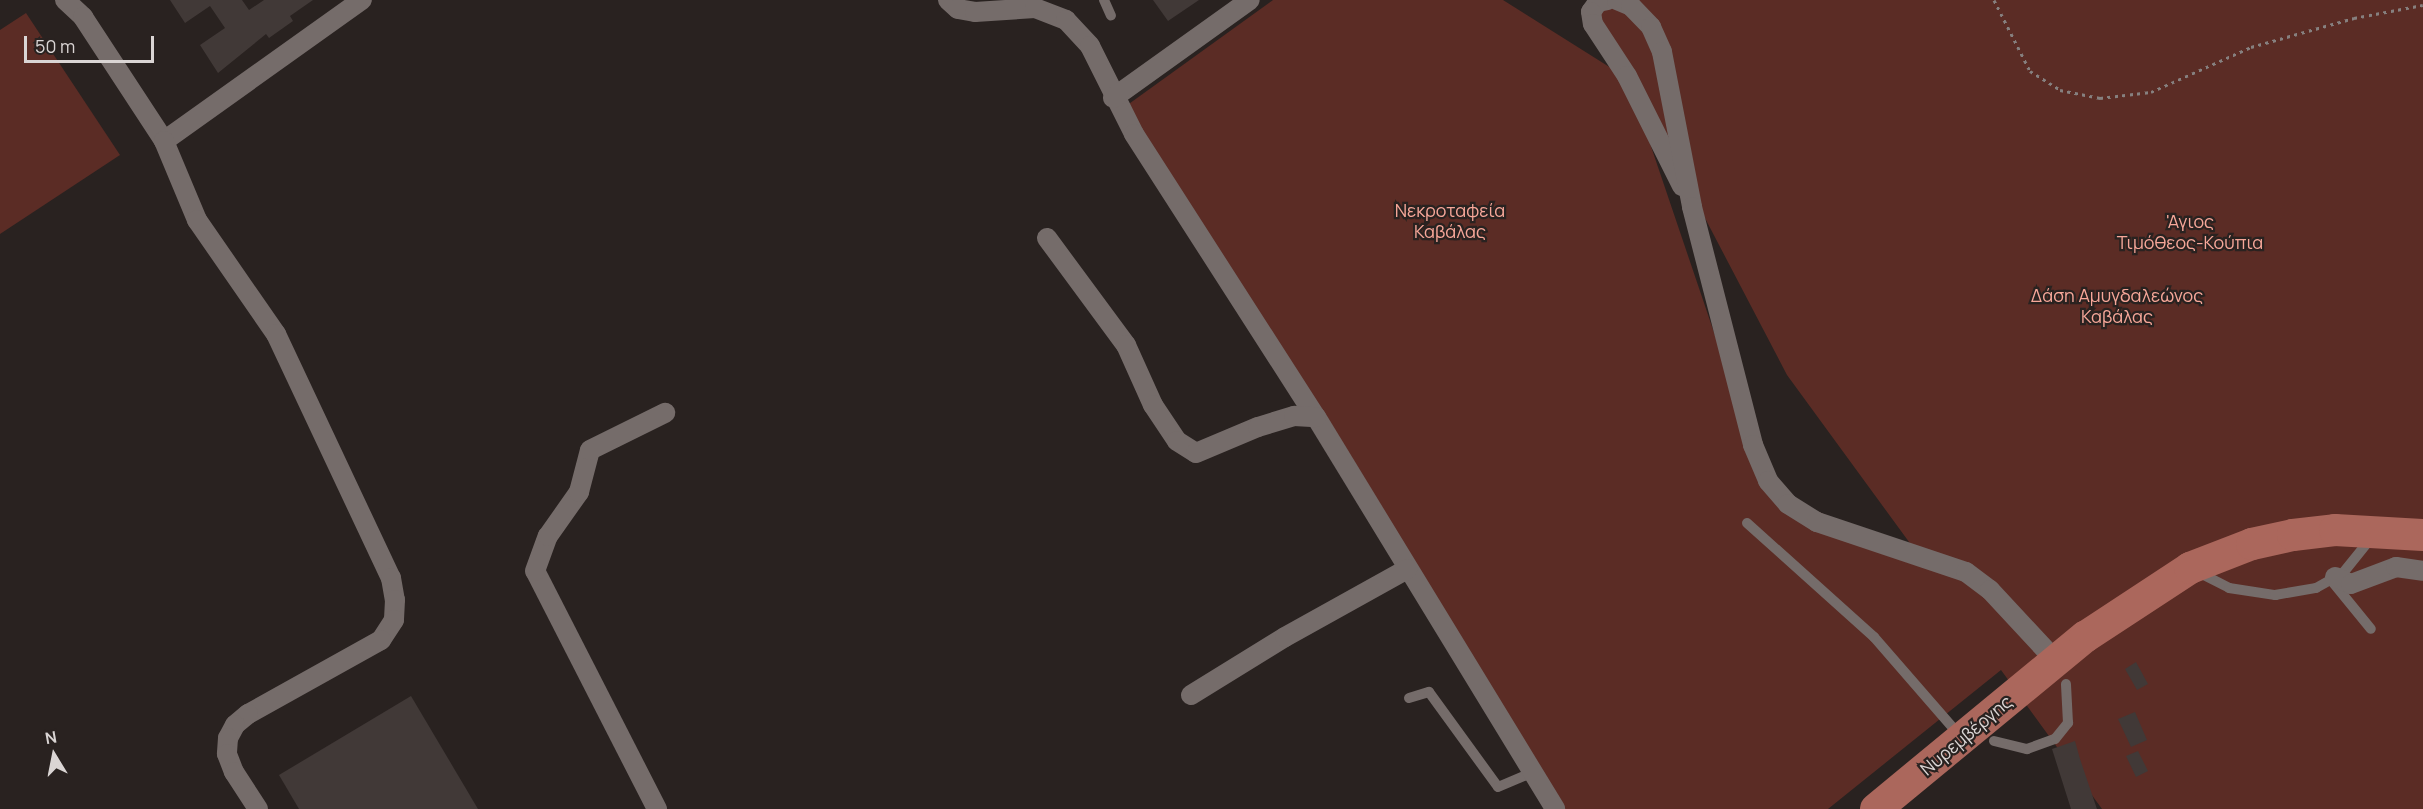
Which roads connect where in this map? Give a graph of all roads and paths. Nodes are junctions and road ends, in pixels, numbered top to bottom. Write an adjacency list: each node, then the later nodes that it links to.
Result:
1 (65, 0): 12 (street)
2 (362, 0): 9 (street)
3 (948, 0): 11 (street)
4 (1104, 0): 10 (lane)
5 (1250, 0): 11 (street)
6 (1994, 0): 8 (path)
7 (1605, 1): 13 (street); 13 (street)
8 (2423, 5)
9 (338, 6): 12 (street)
10 (1111, 16)
11 (1113, 98): 16 (street)
12 (164, 141): 31 (street)
13 (1692, 207): 25 (street)
14 (1047, 238): 16 (street)
15 (665, 413): 32 (street)
16 (1316, 417): 21 (street)
17 (1747, 523): 28 (lane)
18 (2377, 530): 19 (main road, Νυρεμβέργης); 20 (main road, Νυρεμβέργης); 23 (lane)
19 (2423, 535)
20 (2190, 568): 23 (lane); 25 (main road, Νυρεμβέργης)
21 (1407, 569): 26 (street); 30 (street)
22 (2423, 571): 23 (street)
23 (2333, 579): 24 (lane)
24 (2371, 629)
25 (2061, 672): 28 (main road, Νυρεμβέργης); 29 (lane)
26 (1191, 695)
27 (1409, 698): 30 (lane)
28 (1962, 739): 34 (main road, Νυρεμβέργης)
29 (1994, 741)
30 (1534, 772): 33 (street)
31 (258, 809)
32 (657, 809)
33 (1555, 809)
34 (1876, 809)

